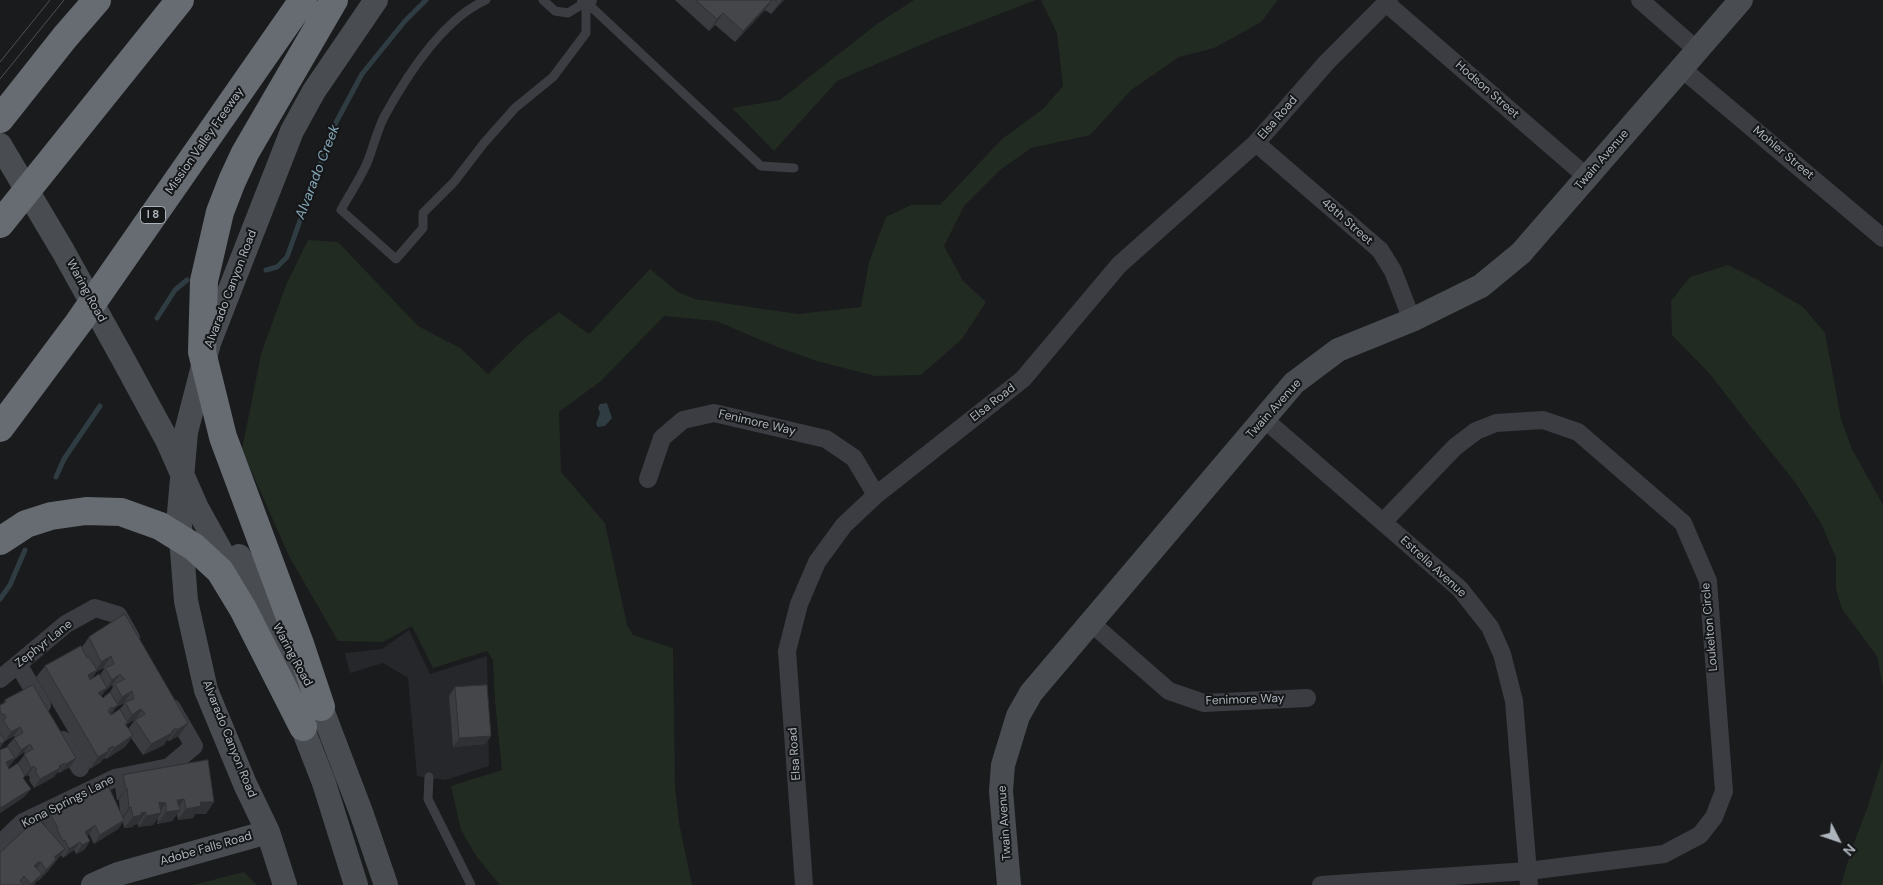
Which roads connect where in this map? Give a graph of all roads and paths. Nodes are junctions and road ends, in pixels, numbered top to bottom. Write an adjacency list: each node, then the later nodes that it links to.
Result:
1 (97, 0): 14 (highway)
2 (180, 0): 19 (highway)
3 (303, 0): 23 (highway, Mission Valley Freeway / I 8)
4 (334, 0): 35 (highway)
5 (376, 0): 39 (street, Alvarado Canyon Road)
6 (486, 0): 10 (lane)
7 (544, 0): 10 (lane)
8 (1640, 0): 12 (street)
9 (1741, 0): 12 (street, Twain Avenue)
10 (587, 1): 17 (lane)
11 (1388, 2): 15 (street, Elsa Road); 18 (street, Hodson Street)
12 (1697, 50): 13 (street, Twain Avenue)
13 (1681, 68): 18 (street, Twain Avenue); 20 (street, Mohler Street)
14 (7, 106)
15 (1256, 143): 21 (street, 48th Street); 26 (street, Elsa Road)
16 (0, 145): 24 (street, Waring Road)
17 (794, 168)
18 (1587, 177): 21 (street, Twain Avenue)
19 (0, 224)
20 (1883, 238)
21 (1412, 320): 22 (street, Twain Avenue)
22 (1264, 419): 27 (street, Estrella Avenue); 29 (street, Twain Avenue)
23 (0, 428)
24 (167, 440): 35 (street, Waring Road); 36 (street, Waring Road)
25 (648, 479): 26 (street, Fenimore Way)
26 (876, 495): 47 (street, Elsa Road)
27 (1383, 522): 41 (street, Estrella Avenue); 41 (street, Loukelton Circle)
28 (0, 541): 36 (highway)
29 (1090, 622): 34 (street, Fenimore Way); 48 (street, Twain Avenue)
30 (142, 656): 31 (street, Zephyr Lane)
31 (18, 664): 32 (street, Zephyr Lane); 37 (street)
32 (0, 679)
33 (165, 697): 40 (street, Kona Springs Lane)
34 (1307, 698)
35 (321, 707): 45 (street, Waring Road)
36 (303, 727): 44 (street, Waring Road)
37 (80, 768)
38 (429, 777): 46 (lane)
39 (268, 832): 42 (street, Adobe Falls Road); 43 (street, Adobe Falls Road)
40 (0, 844)
41 (1528, 878): 49 (street, Loukelton Circle)
42 (93, 885)
43 (285, 885)
44 (356, 885)
45 (386, 885)
46 (471, 885)
47 (804, 885)
48 (1009, 885)
49 (1321, 885)

